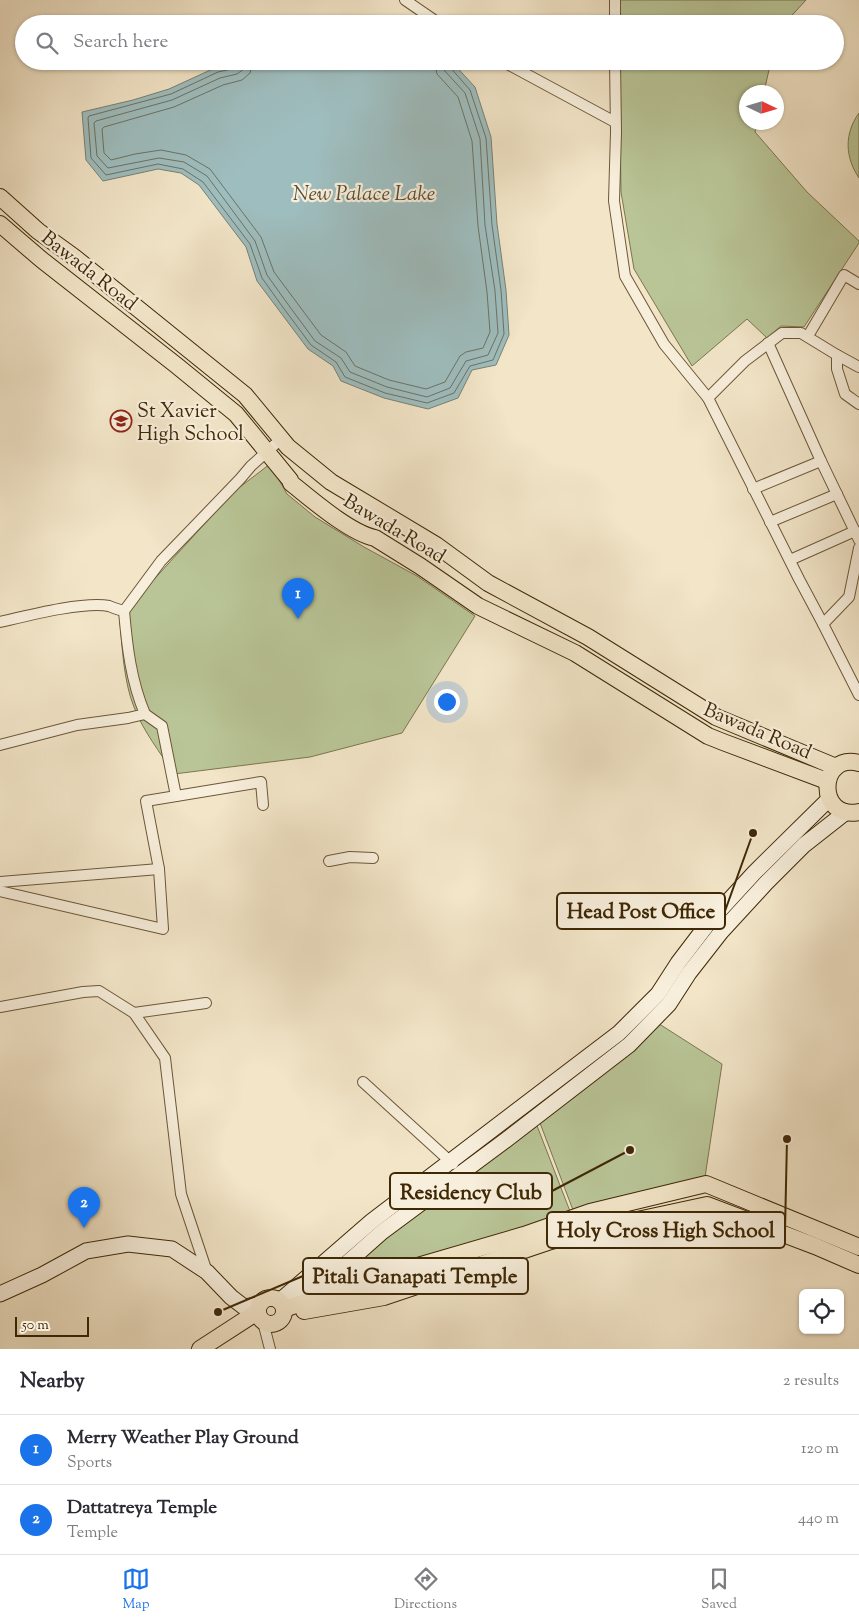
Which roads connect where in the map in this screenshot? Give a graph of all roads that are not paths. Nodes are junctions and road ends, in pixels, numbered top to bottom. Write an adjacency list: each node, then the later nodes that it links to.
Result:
1 (405, 0): 3 (street)
2 (615, 0): 4 (street)
3 (427, 15)
4 (615, 15)
5 (519, 70): 7 (street)
6 (615, 70): 7 (street)
7 (616, 122): 15 (street)
8 (0, 197): 17 (main road)
9 (0, 224): 18 (main road, Bawada Road)
10 (859, 284): 11 (street)
11 (808, 336): 12 (street); 13 (street)
12 (768, 343): 15 (street); 19 (street)
13 (837, 355): 14 (street); 16 (street)
14 (859, 366)
15 (708, 398): 20 (street)
16 (859, 404)
17 (281, 439): 18 (street); 34 (main road)
18 (267, 451): 27 (street); 35 (main road, Bawada Road)
19 (821, 461): 20 (street); 21 (street)
20 (753, 489): 22 (street)
21 (837, 494): 22 (street); 23 (street)
22 (770, 522): 25 (street)
23 (857, 535): 25 (street)
24 (859, 548): 26 (street)
25 (790, 560): 29 (street)
26 (856, 572): 29 (street)
27 (124, 611): 28 (street); 31 (street)
28 (0, 622)
29 (823, 624): 30 (street)
30 (859, 695)
31 (145, 714): 32 (street); 36 (street)
32 (0, 744)
33 (859, 763): 34 (main road)
34 (836, 767): 35 (main road)
35 (827, 782): 37 (main road)
36 (176, 796): 38 (street); 42 (street)
37 (829, 798): 39 (main road); 49 (main road)
38 (263, 805)
39 (853, 812): 49 (main road)
40 (373, 858): 41 (street)
41 (330, 861)
42 (159, 869): 43 (street); 44 (street)
43 (0, 882)
44 (0, 891)
45 (206, 1003): 47 (street)
46 (0, 1007): 47 (street)
47 (134, 1013): 54 (street)
48 (363, 1082): 49 (street)
49 (456, 1167): 56 (main road)
50 (650, 1198): 51 (main road); 52 (main road); 56 (main road)
51 (653, 1216): 53 (main road); 56 (main road)
52 (859, 1247)
53 (859, 1265)
54 (207, 1272): 55 (main road); 57 (main road)
55 (0, 1294)
56 (283, 1308): 57 (main road); 57 (main road)
57 (260, 1314): 58 (main road); 59 (main road); 60 (street)
58 (200, 1349)
59 (219, 1349)
60 (270, 1349)

